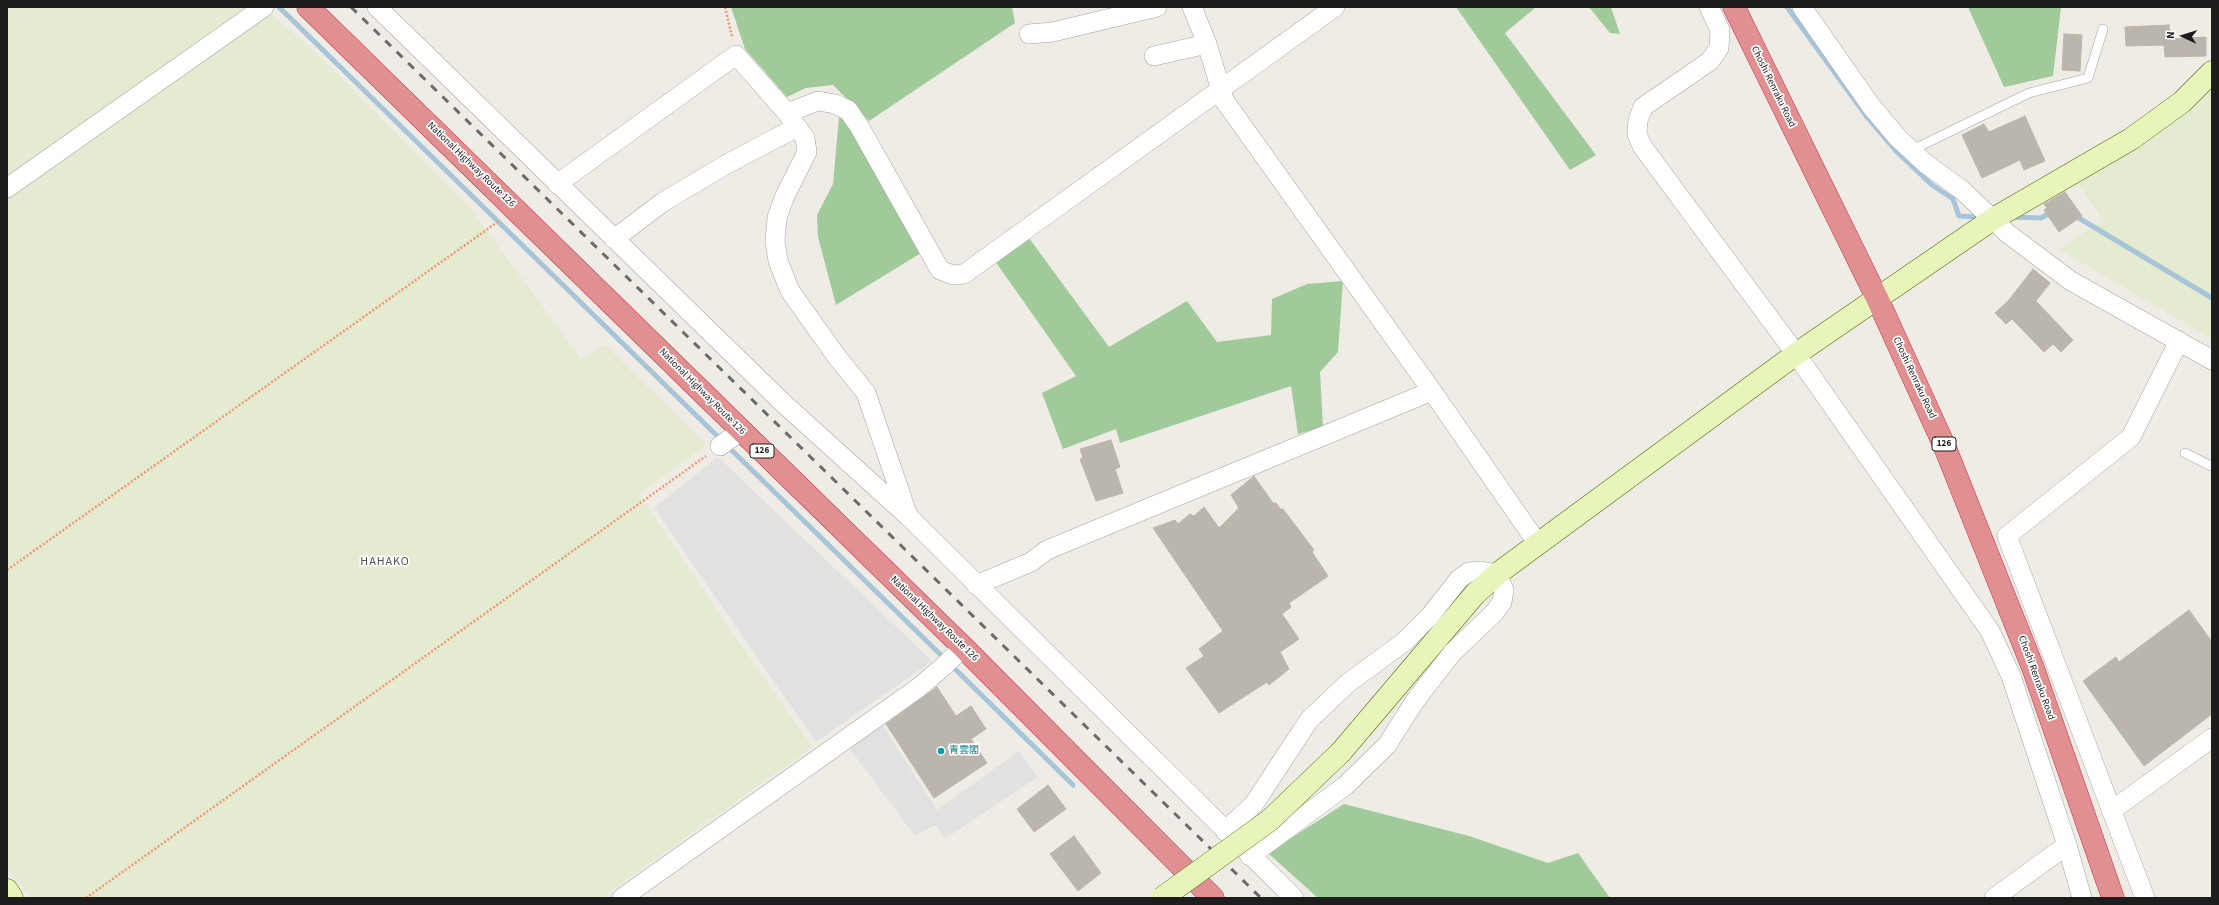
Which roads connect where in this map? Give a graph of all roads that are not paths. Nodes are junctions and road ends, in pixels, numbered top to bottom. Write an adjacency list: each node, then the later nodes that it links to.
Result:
1 (264, 7): 19 (street)
2 (308, 7): 33 (highway, National Highway Route 126 / 126)
3 (377, 7): 18 (street)
4 (1157, 7): 11 (street)
5 (1192, 7): 12 (street)
6 (1335, 7): 15 (street)
7 (1709, 7): 24 (street)
8 (1734, 7): 22 (highway, Choshi Renraku Road / 126)
9 (1802, 7): 17 (street)
10 (2102, 30): 17 (lane)
11 (1029, 34)
12 (1207, 44): 13 (street); 15 (street)
13 (1154, 56)
14 (2212, 72): 20 (street)
15 (1220, 91): 16 (street); 26 (street)
16 (792, 120): 18 (street); 21 (street); 29 (street)
17 (1912, 150): 20 (street)
18 (557, 184): 21 (street)
19 (7, 188)
20 (1993, 219): 22 (street); 23 (street)
21 (614, 239): 29 (street)
22 (1877, 298): 24 (street); 46 (highway, Choshi Renraku Road / 126)
23 (2179, 341): 25 (street); 35 (street)
24 (1796, 354): 30 (street); 37 (street)
25 (2212, 360)
26 (1432, 391): 30 (street); 32 (street)
27 (2185, 453): 28 (lane)
28 (2212, 465)
29 (909, 517): 32 (street)
30 (1538, 544): 31 (street)
31 (1497, 574): 36 (street); 38 (street); 41 (street, bridge)
32 (976, 584): 36 (street)
33 (953, 658): 39 (highway, National Highway Route 126 / 126); 40 (street)
34 (2212, 738): 35 (street)
35 (2111, 811): 47 (street)
36 (1227, 834): 38 (street); 39 (street)
37 (2067, 845): 44 (street); 45 (street)
38 (1250, 856): 43 (street)
39 (1186, 871): 42 (highway, National Highway Route 126 / 126)
40 (622, 898)
41 (1162, 898)
42 (1213, 898)
43 (1294, 898)
44 (1994, 898)
45 (2082, 898)
46 (2113, 898)
47 (2145, 898)

